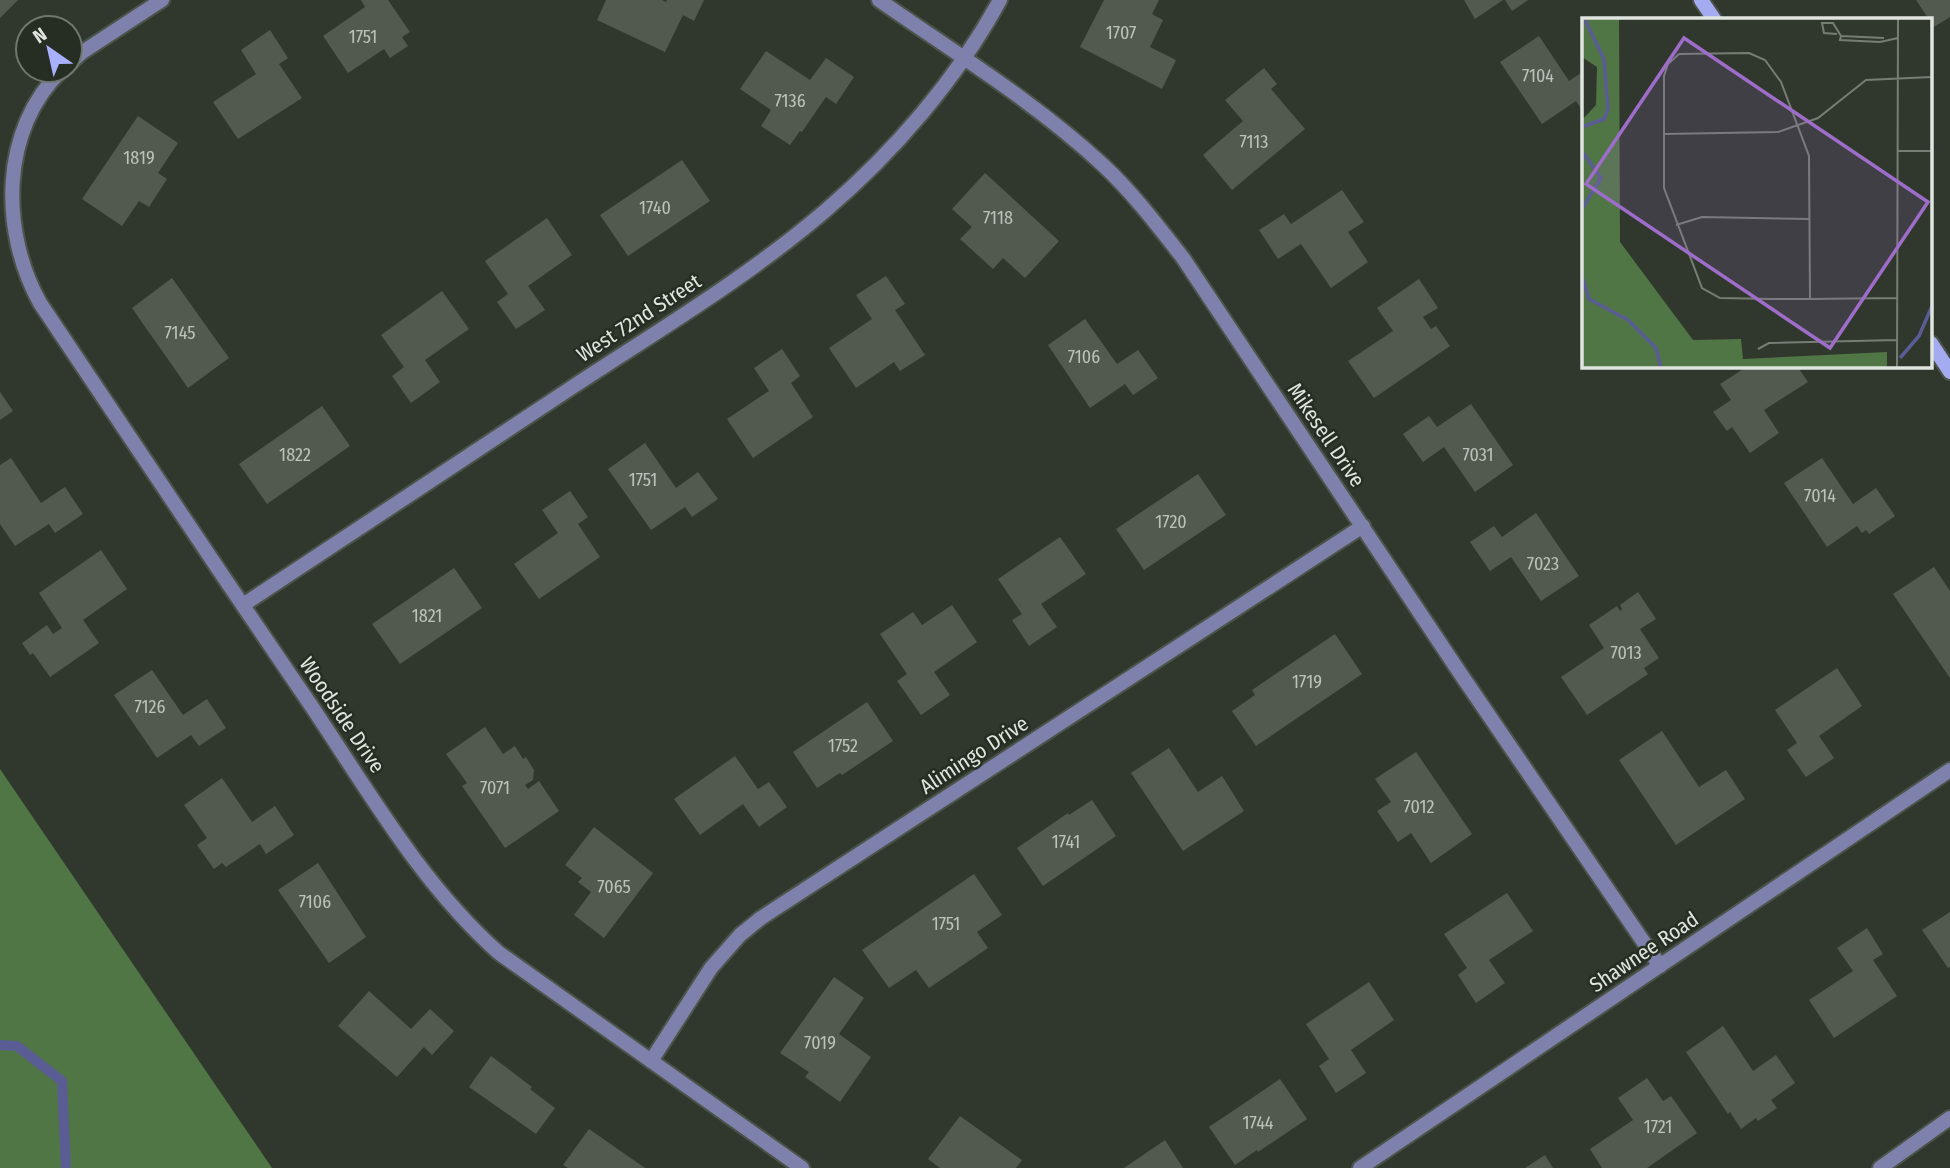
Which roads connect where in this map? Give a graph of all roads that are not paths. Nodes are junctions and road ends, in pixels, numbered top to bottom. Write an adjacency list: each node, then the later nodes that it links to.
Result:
1 (162, 0): 6 (street)
2 (879, 0): 7 (street, Mikesell Drive)
3 (1000, 0): 7 (street, West 72nd Street)
4 (1701, 0): 5 (main road)
5 (1713, 18)
6 (84, 51)
7 (964, 59): 11 (street, Mikesell Drive); 12 (street, West 72nd Street)
8 (47, 84): 12 (street, Woodside Drive)
9 (1932, 345): 10 (main road)
10 (1950, 372)
11 (1363, 526): 14 (street, Mikesell Drive); 15 (street, Alimingo Drive)
12 (243, 605): 15 (street, Woodside Drive)
13 (1950, 770): 14 (street, Shawnee Road)
14 (1660, 966): 18 (street, Shawnee Road)
15 (651, 1061): 17 (street, Woodside Drive)
16 (1950, 1118): 19 (street)
17 (802, 1168)
18 (1360, 1168)
19 (1880, 1168)

